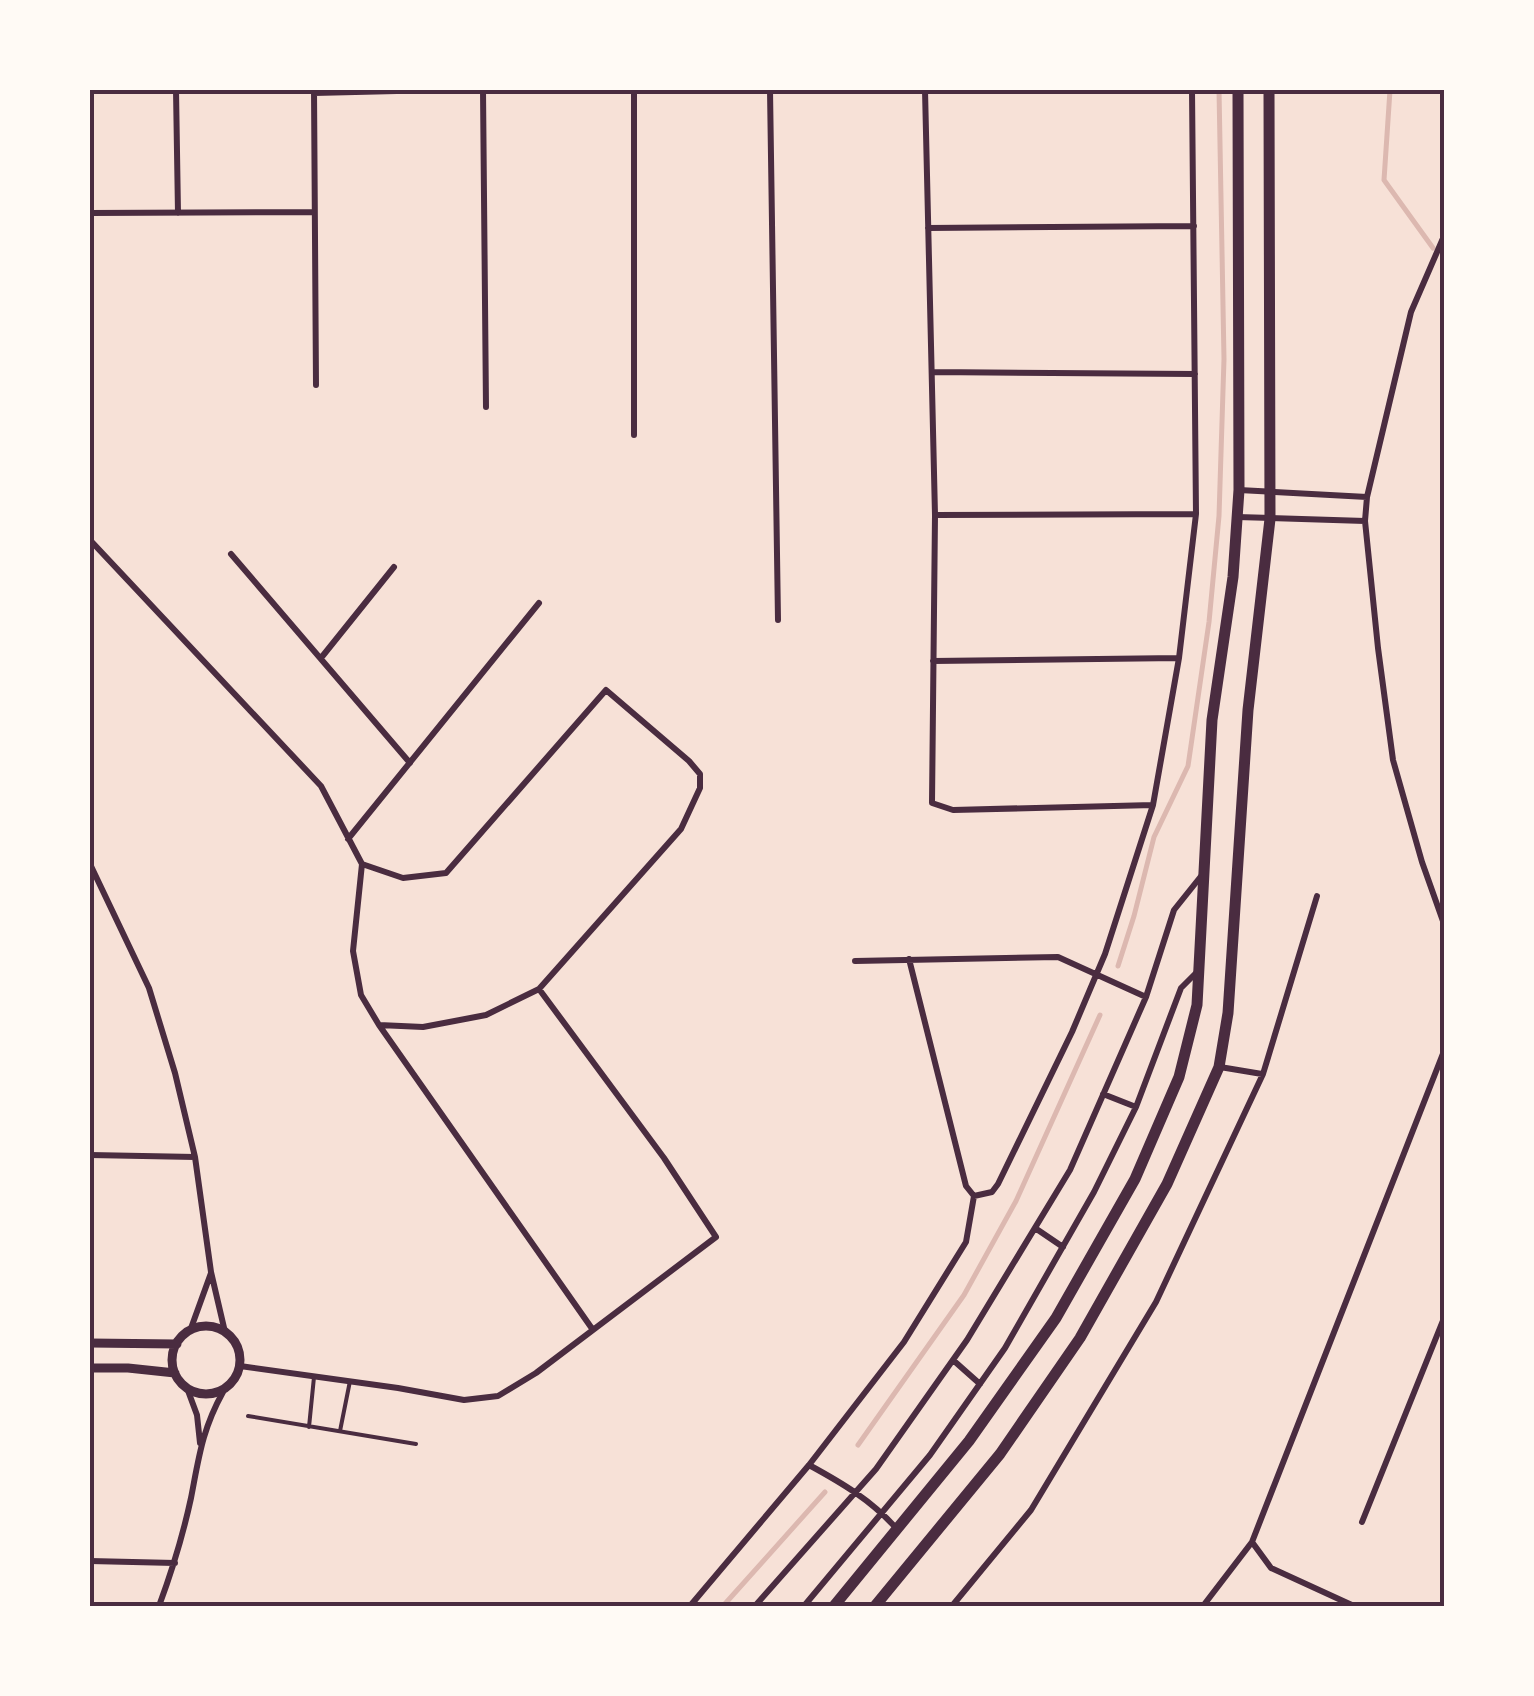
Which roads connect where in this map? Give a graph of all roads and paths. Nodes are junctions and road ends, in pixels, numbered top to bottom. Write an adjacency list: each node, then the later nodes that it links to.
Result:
1 (176, 90): 12 (street)
2 (438, 90): 10 (street)
3 (483, 90): 20 (street)
4 (634, 90): 21 (street)
5 (770, 90): 34 (street)
6 (926, 90): 15 (street)
7 (1192, 90): 14 (street)
8 (1238, 90): 22 (main road)
9 (1269, 90): 23 (main road)
10 (314, 91): 11 (street)
11 (314, 212): 12 (street); 19 (street)
12 (178, 213): 13 (street)
13 (90, 214)
14 (1194, 226): 15 (street); 18 (street)
15 (928, 228): 17 (street)
16 (1444, 236): 24 (street)
17 (932, 372): 18 (street); 26 (street)
18 (1196, 374): 25 (street)
19 (316, 385)
20 (486, 407)
21 (634, 434)
22 (1239, 490): 23 (street); 27 (main road)
23 (1270, 491): 24 (street); 28 (main road)
24 (1367, 496): 29 (street)
25 (1196, 514): 26 (street); 36 (street)
26 (935, 516): 37 (street)
27 (1237, 518): 28 (street); 43 (main road)
28 (1270, 519): 29 (street); 55 (main road)
29 (1366, 521): 45 (street)
30 (90, 540): 40 (street)
31 (232, 554): 35 (street)
32 (394, 566): 35 (street)
33 (538, 603): 38 (street)
34 (778, 620)
35 (321, 658): 38 (street)
36 (1179, 658): 37 (street); 39 (street)
37 (933, 660): 39 (street)
38 (410, 763): 40 (street)
39 (1153, 804): 49 (street)
40 (348, 839): 42 (street)
41 (90, 864): 61 (street)
42 (362, 864): 50 (street); 52 (street)
43 (1206, 870): 48 (main road); 51 (street)
44 (1317, 896): 56 (street)
45 (1444, 924)
46 (909, 959): 47 (street); 49 (street); 62 (street)
47 (856, 960)
48 (1201, 968): 59 (street); 90 (main road)
49 (1096, 976): 51 (street); 62 (street)
50 (540, 989): 52 (street); 67 (street)
51 (1146, 997): 58 (street)
52 (379, 1026): 67 (street)
53 (1444, 1050): 54 (street)
54 (1438, 1064): 57 (street); 91 (street)
55 (1219, 1067): 56 (street); 99 (main road)
56 (1262, 1074): 100 (street)
57 (1444, 1075)
58 (1103, 1094): 59 (street); 63 (street)
59 (1136, 1107): 64 (street)
60 (90, 1156): 61 (street)
61 (195, 1157): 65 (street)
62 (974, 1196): 86 (street)
63 (1035, 1228): 64 (street); 72 (street)
64 (1064, 1246): 78 (street)
65 (211, 1272): 68 (street); 69 (street)
66 (1444, 1318): 89 (street)
67 (593, 1330): 77 (street)
68 (190, 1331): 69 (street); 71 (street)
69 (225, 1332): 73 (street)
70 (90, 1343): 71 (street)
71 (176, 1344): 75 (street)
72 (953, 1360): 78 (street); 87 (street)
73 (240, 1366): 76 (street); 80 (street)
74 (90, 1368): 75 (street)
75 (175, 1373): 79 (street)
76 (314, 1376): 77 (street); 82 (lane)
77 (350, 1381): 83 (lane)
78 (980, 1384): 88 (street)
79 (187, 1388): 80 (street); 84 (street)
80 (222, 1392): 84 (street)
81 (248, 1416): 82 (lane)
82 (309, 1427): 83 (lane)
83 (340, 1432): 85 (lane)
84 (200, 1444): 93 (street)
85 (416, 1444)
86 (809, 1465): 87 (street); 95 (street)
87 (856, 1491): 88 (street); 96 (street)
88 (882, 1513): 90 (street); 97 (street)
89 (1362, 1522)
90 (896, 1529): 98 (main road)
91 (1252, 1542): 101 (street); 102 (street)
92 (90, 1562): 93 (street)
93 (175, 1563): 94 (street)
94 (160, 1606)
95 (690, 1606)
96 (755, 1606)
97 (804, 1606)
98 (834, 1606)
99 (874, 1606)
100 (952, 1606)
101 (1203, 1606)
102 (1354, 1606)

